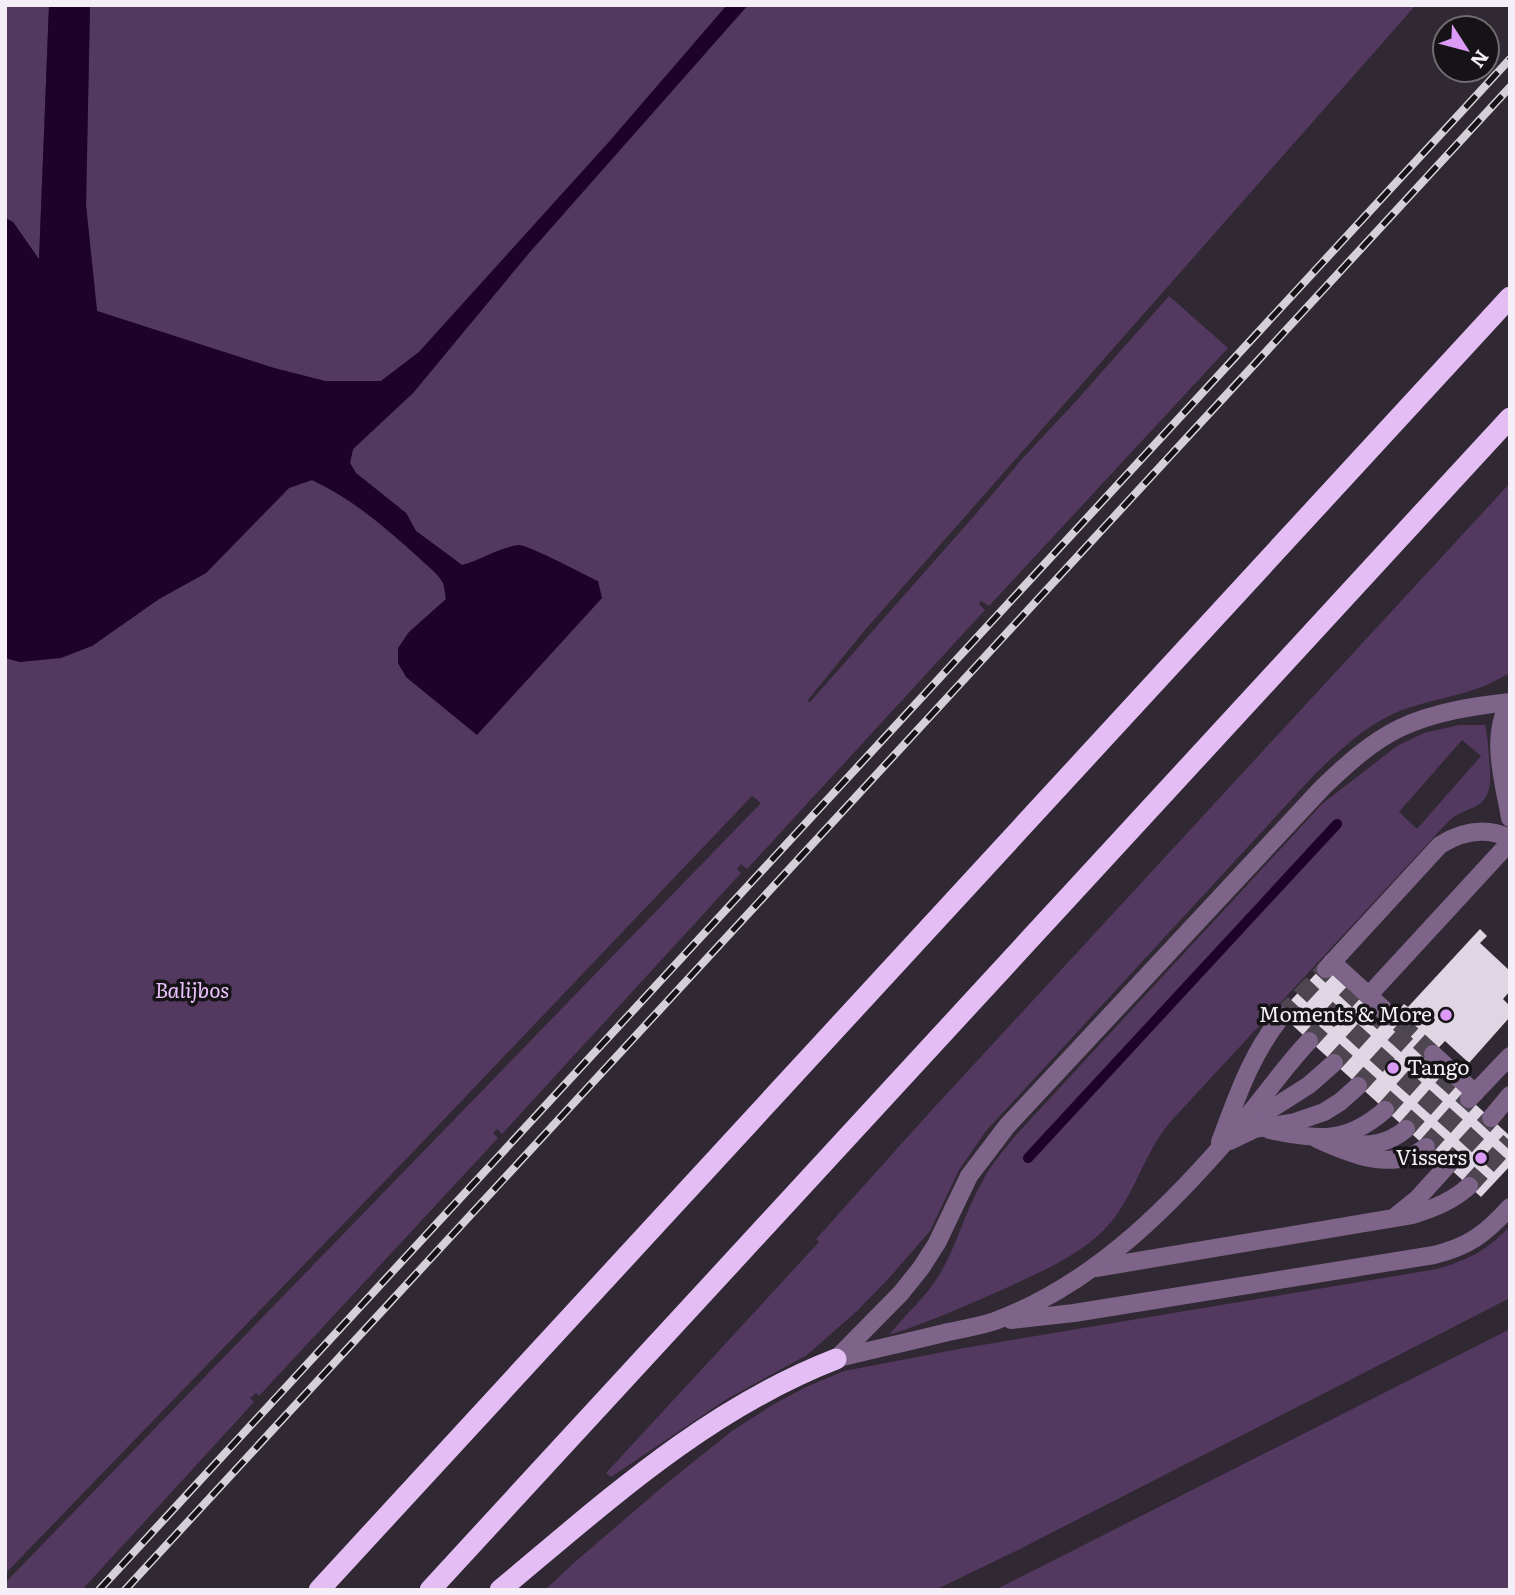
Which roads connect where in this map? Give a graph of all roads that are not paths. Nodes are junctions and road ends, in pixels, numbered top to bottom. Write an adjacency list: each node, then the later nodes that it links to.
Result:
1 (1510, 298): 29 (highway)
2 (1510, 418): 30 (highway)
3 (1510, 702): 4 (lane); 28 (lane)
4 (1510, 818)
5 (1510, 840): 6 (lane); 6 (lane)
6 (1360, 992): 7 (lane)
7 (1384, 1014)
8 (1282, 1016): 21 (lane)
9 (1309, 1041): 21 (lane)
10 (1510, 1056): 11 (lane)
11 (1432, 1057)
12 (1334, 1063): 21 (lane)
13 (1358, 1086): 17 (lane)
14 (1510, 1095): 16 (lane)
15 (1385, 1110): 19 (lane)
16 (1491, 1118)
17 (1255, 1129): 19 (lane); 21 (lane)
18 (1406, 1129): 19 (lane)
19 (1314, 1137): 20 (lane)
20 (1426, 1147)
21 (1211, 1157): 26 (lane)
22 (1447, 1166): 25 (lane)
23 (1469, 1186): 25 (lane)
24 (1510, 1207): 27 (lane)
25 (1385, 1220): 26 (lane)
26 (1093, 1268): 27 (lane)
27 (993, 1321): 28 (lane)
28 (836, 1359): 31 (highway)
29 (319, 1590)
30 (430, 1590)
31 (500, 1590)

